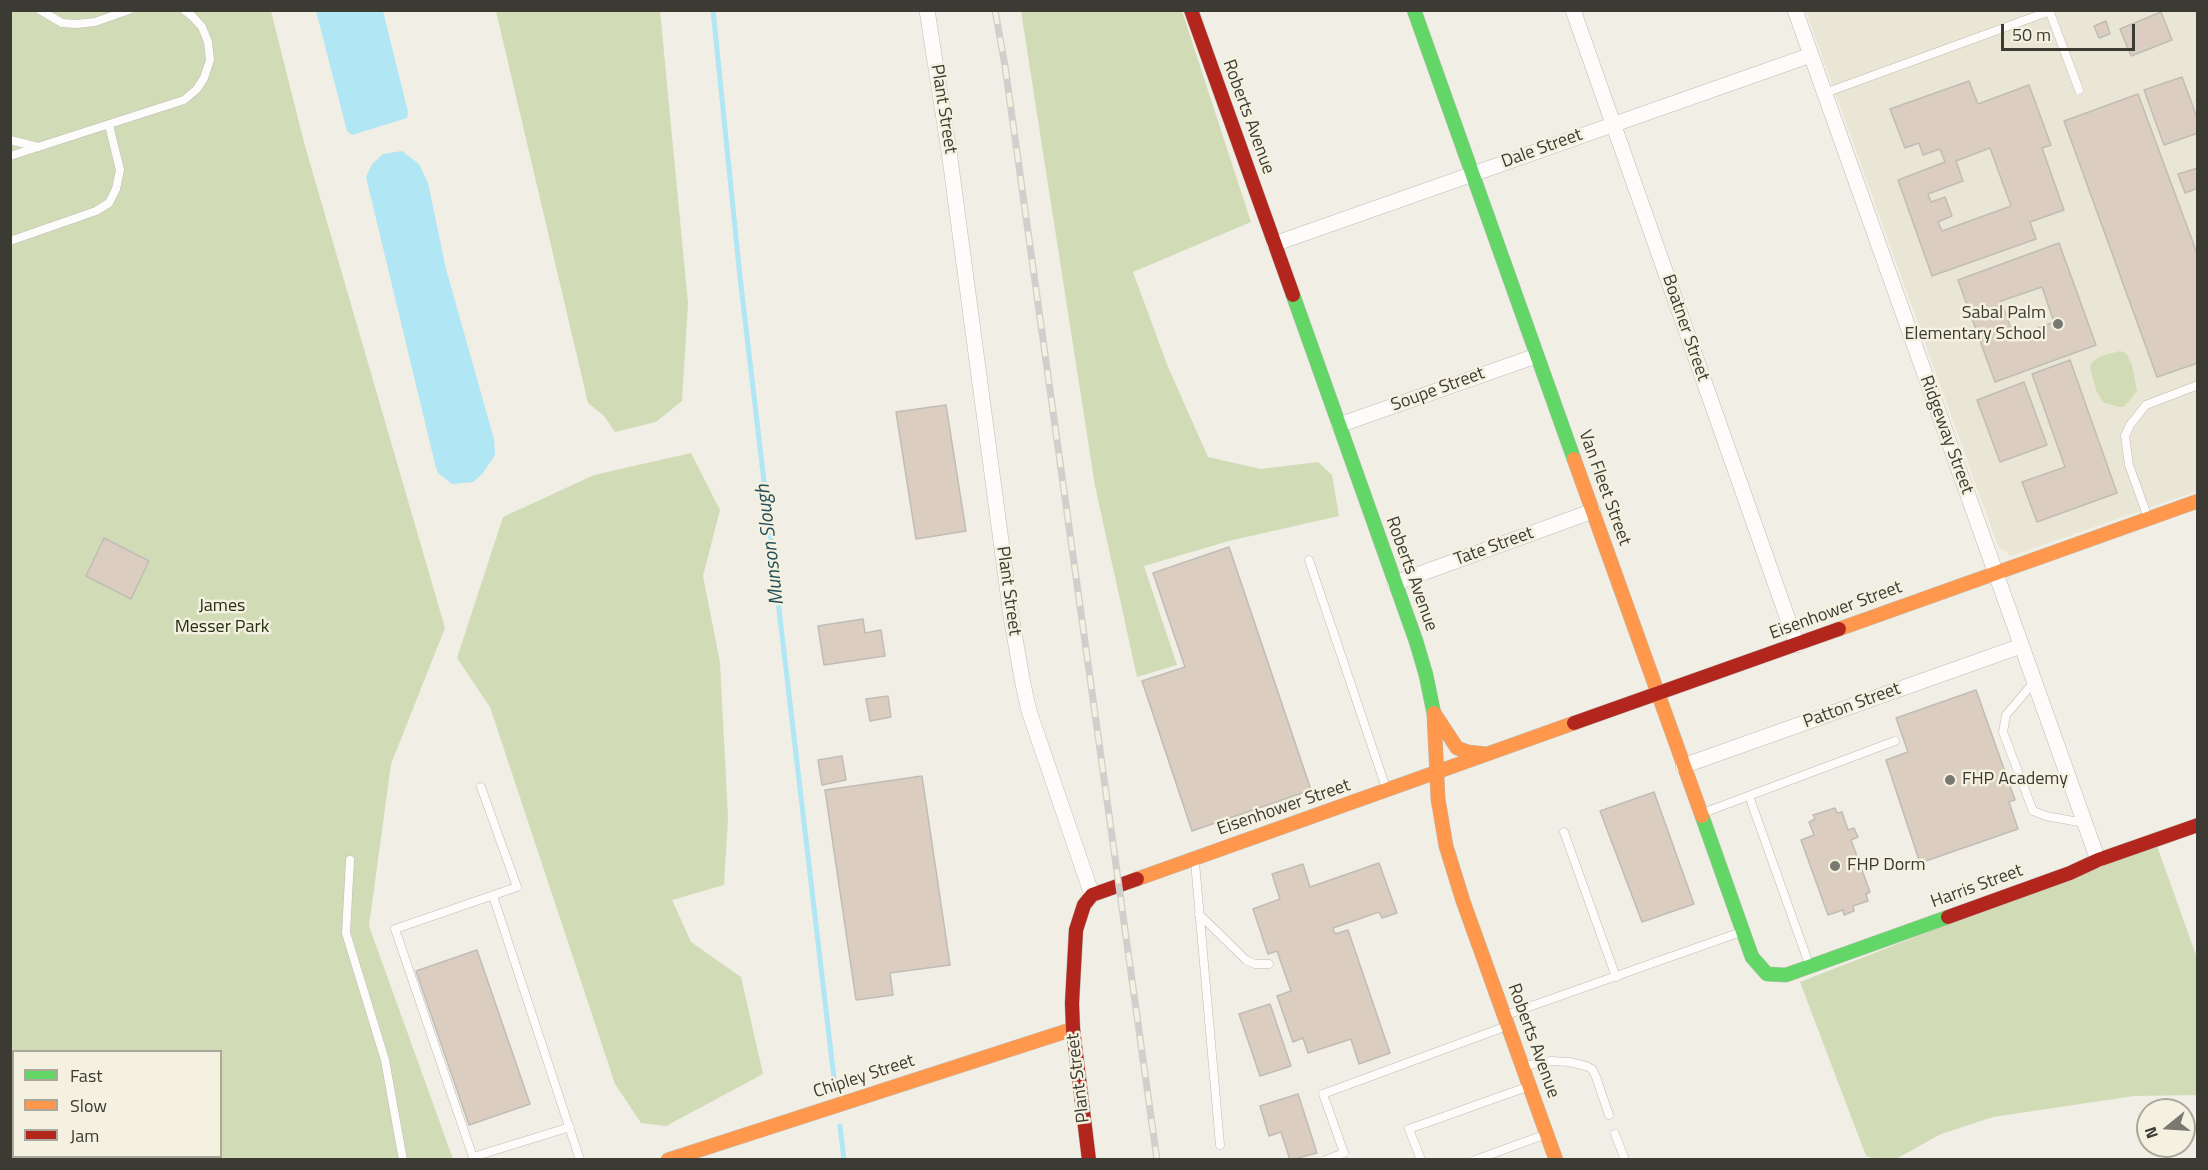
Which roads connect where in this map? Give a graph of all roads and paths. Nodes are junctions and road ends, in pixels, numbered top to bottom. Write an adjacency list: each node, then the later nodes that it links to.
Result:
1 (40, 10): 2 (lane)
2 (129, 10)
3 (184, 10): 13 (lane)
4 (927, 10): 49 (street, Plant Street)
5 (1191, 10): 20 (street, Roberts Avenue)
6 (1414, 10): 18 (street, Van Fleet Street)
7 (1573, 10): 14 (street, Boatner Street)
8 (1795, 10): 10 (street, Ridgeway Street)
9 (2049, 11): 11 (lane); 12 (lane)
10 (1811, 55): 12 (street, Ridgeway Street); 14 (street, Dale Street)
11 (2079, 90)
12 (1825, 93): 28 (street, Ridgeway Street)
13 (109, 124): 16 (lane); 19 (lane)
14 (1613, 124): 18 (street, Dale Street); 30 (street, Boatner Street)
15 (10, 140): 16 (lane)
16 (39, 147): 17 (lane)
17 (10, 156)
18 (1471, 174): 20 (street, Dale Street); 21 (street, Van Fleet Street)
19 (10, 241)
20 (1274, 244): 23 (street, Roberts Avenue)
21 (1536, 356): 23 (street, Soupe Street); 25 (street, Van Fleet Street)
22 (2198, 385): 26 (lane)
23 (1339, 425): 29 (street, Roberts Avenue)
24 (2198, 501): 26 (street, Eisenhower Street)
25 (1593, 511): 29 (street, Tate Street); 33 (street, Van Fleet Street)
26 (2148, 519): 28 (street, Eisenhower Street)
27 (1309, 560): 40 (lane)
28 (1995, 572): 30 (street, Eisenhower Street); 31 (street, Ridgeway Street)
29 (1395, 583): 34 (street, Roberts Avenue)
30 (1797, 645): 33 (street, Eisenhower Street)
31 (2021, 646): 32 (street, Ridgeway Street); 37 (street, Patton Street)
32 (2034, 682): 43 (street, Ridgeway Street); 43 (lane)
33 (1658, 693): 36 (street, Eisenhower Street); 37 (street, Van Fleet Street)
34 (1434, 713): 36 (street); 38 (street, Roberts Avenue)
35 (1895, 741): 41 (lane)
36 (1488, 754): 38 (street, Eisenhower Street)
37 (1683, 766): 42 (street, Van Fleet Street)
38 (1437, 772): 40 (street, Eisenhower Street); 57 (street, Roberts Avenue)
39 (481, 788): 50 (lane)
40 (1387, 790): 46 (street, Eisenhower Street)
41 (1749, 796): 42 (lane); 54 (lane)
42 (1700, 814): 52 (street, Van Fleet Street)
43 (2084, 823): 48 (street, Ridgeway Street)
44 (2198, 825): 48 (street, Harris Street)
45 (1564, 832): 56 (lane)
46 (1195, 858): 49 (street, Eisenhower Street); 51 (lane)
47 (350, 860): 67 (lane)
48 (2098, 860): 54 (street, Harris Street)
49 (1092, 895): 58 (street, Plant Street)
50 (493, 896): 62 (lane); 66 (lane)
51 (1200, 914): 53 (lane); 65 (lane)
52 (1743, 932): 55 (street, Van Fleet Street); 56 (lane)
53 (1269, 964)
54 (1810, 966): 55 (street, Harris Street)
55 (1767, 975)
56 (1616, 976): 57 (lane)
57 (1506, 1021): 59 (street, Roberts Avenue); 71 (lane)
58 (1072, 1029): 69 (street, Chipley Street); 70 (street, Plant Street)
59 (1523, 1066): 60 (street, Roberts Avenue); 61 (lane)
60 (1530, 1086): 63 (street, Roberts Avenue); 72 (lane)
61 (1609, 1115)
62 (570, 1127): 66 (lane); 68 (lane)
63 (1547, 1134): 73 (lane); 74 (street, Roberts Avenue)
64 (1615, 1134): 75 (lane)
65 (1220, 1144)
66 (473, 1158)
67 (403, 1160)
68 (580, 1160)
69 (668, 1160)
70 (1089, 1160)
71 (1326, 1160)
72 (1420, 1160)
73 (1475, 1160)
74 (1556, 1160)
75 (1625, 1160)

